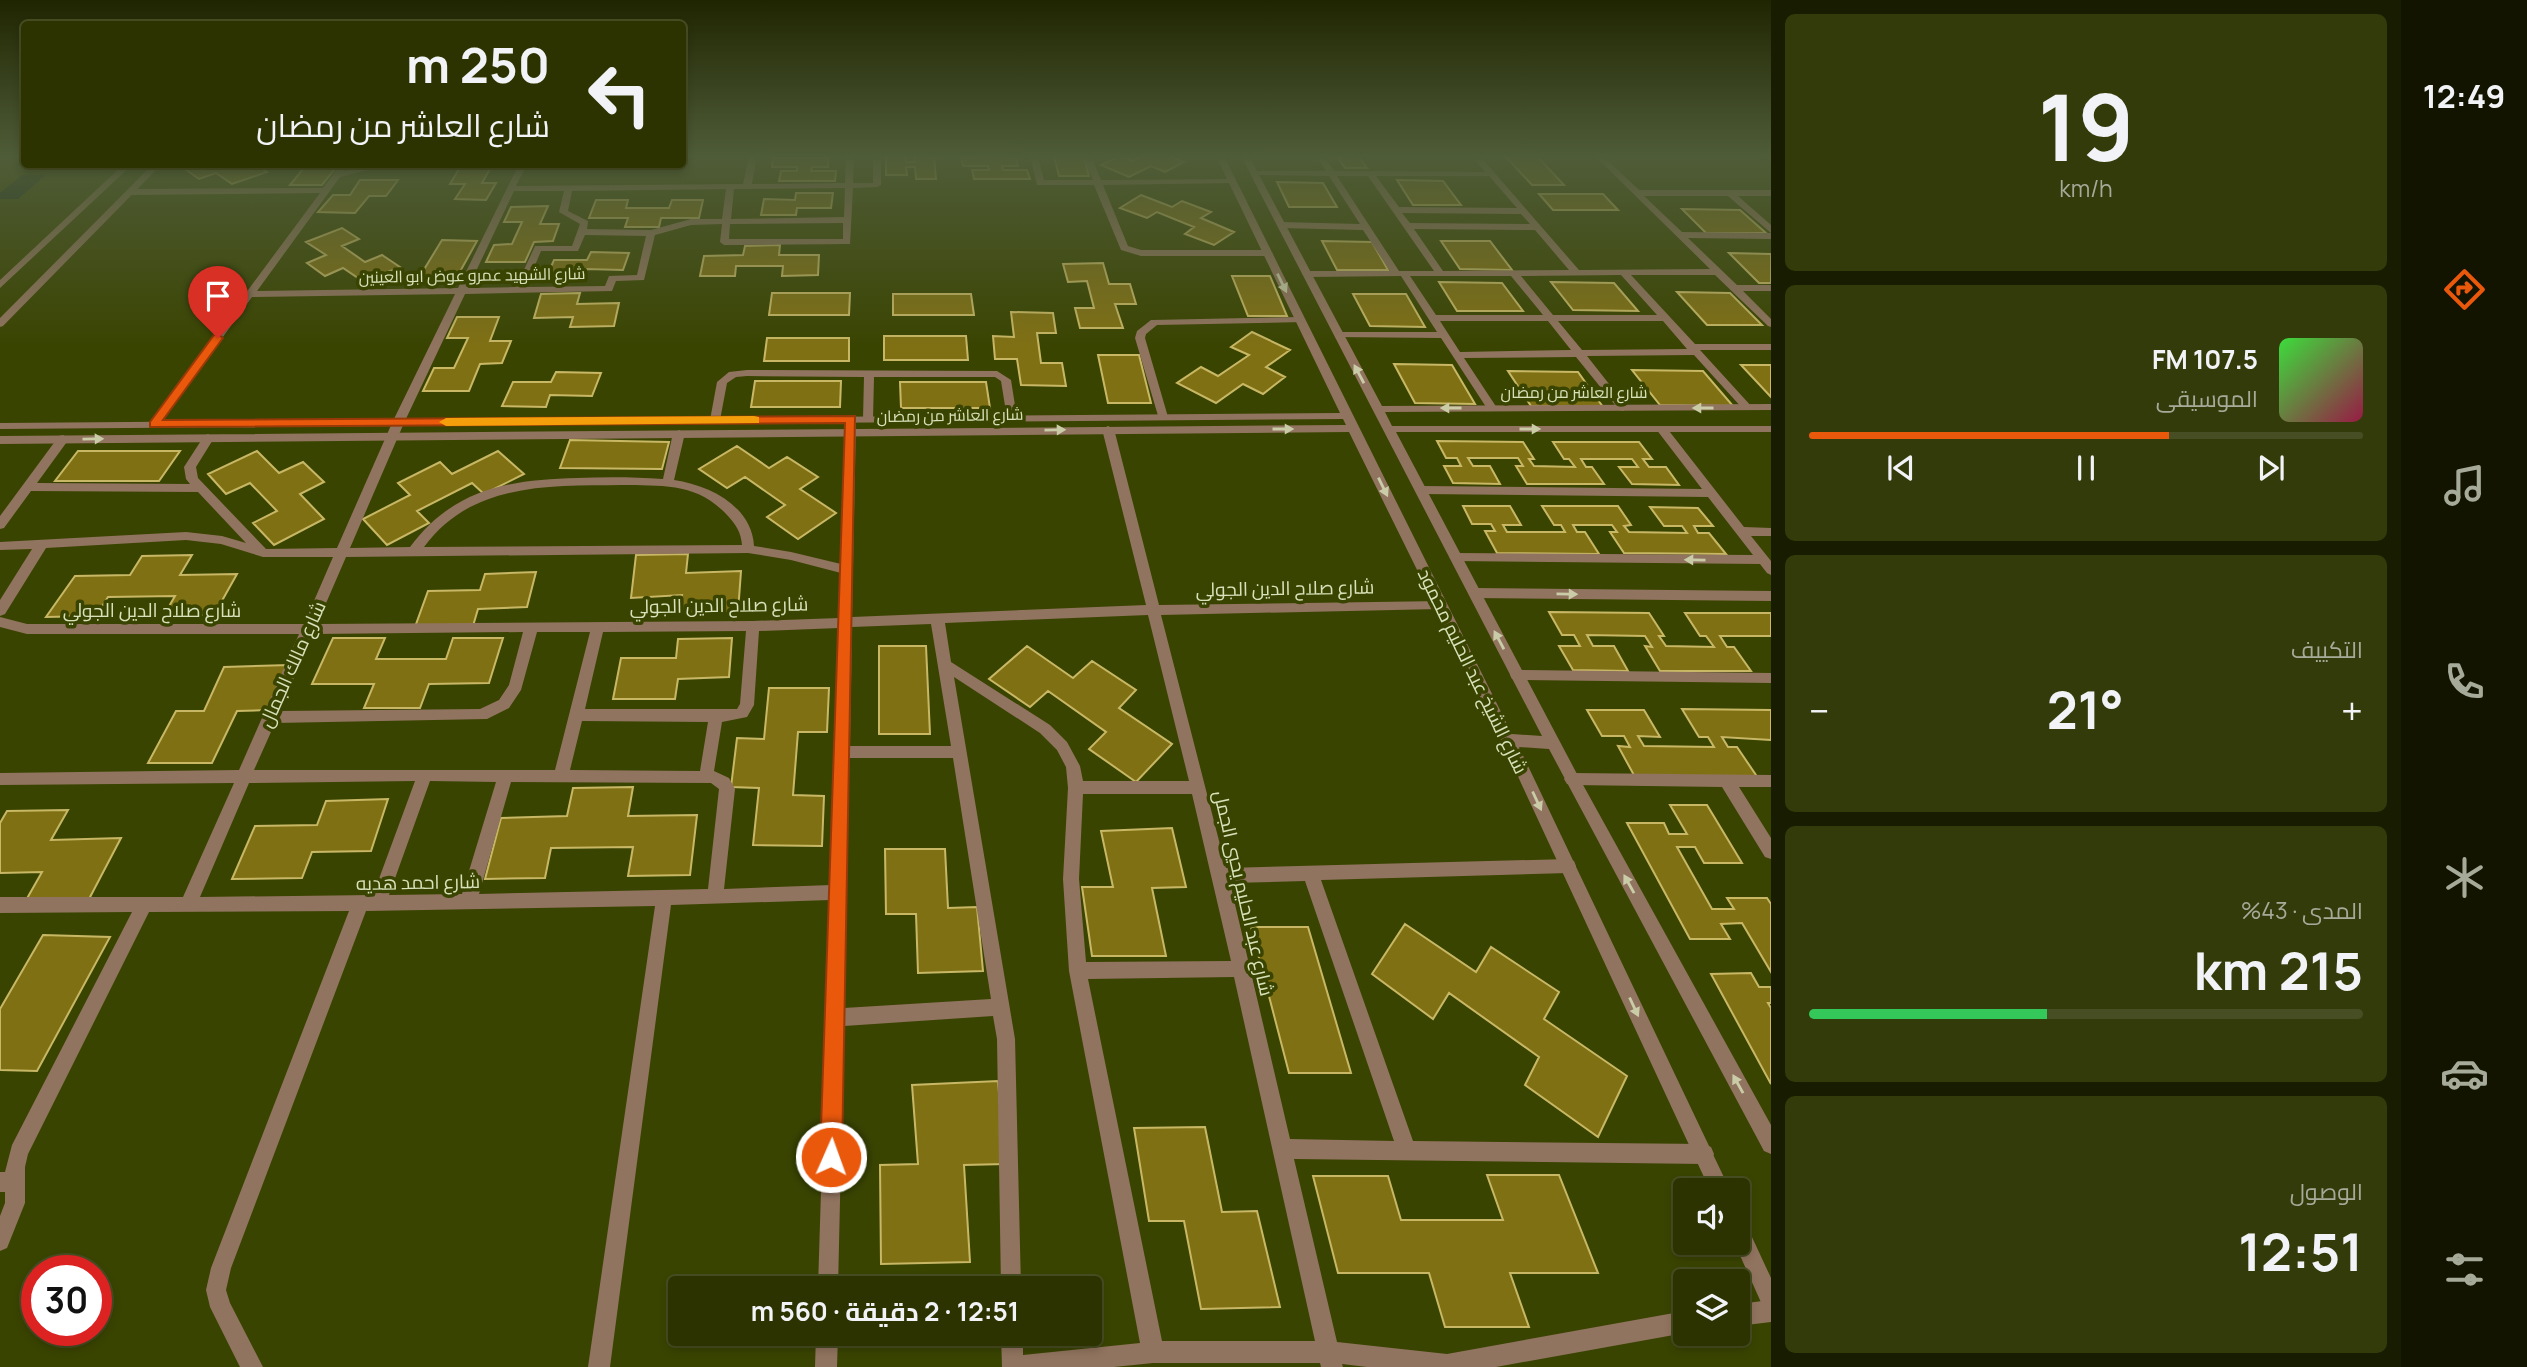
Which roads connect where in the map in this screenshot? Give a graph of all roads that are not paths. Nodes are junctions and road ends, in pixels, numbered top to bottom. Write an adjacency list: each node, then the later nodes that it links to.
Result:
1 (69, 220): 29 (street)
2 (103, 220): 28 (street)
3 (304, 220): 43 (street)
4 (496, 220): 41 (street, شارع مالك الجمال)
5 (579, 220): 20 (street)
6 (847, 220): 14 (street); 14 (street)
7 (1111, 220): 26 (street)
8 (1252, 220): 15 (street, شارع الشيخ عبد الحليم محمود)
9 (1278, 220): 16 (street, شارع الشيخ عبد الحليم محمود)
10 (1361, 220): 18 (street)
11 (1403, 220): 17 (street)
12 (1531, 220): 19 (street)
13 (1664, 220): 22 (street)
14 (725, 222): 21 (street)
15 (1254, 224): 16 (street); 26 (street, شارع الشيخ عبد الحليم محمود)
16 (1281, 225): 18 (street); 37 (street, شارع الشيخ عبد الحليم محمود)
17 (1408, 226): 19 (street); 33 (street)
18 (1366, 227): 32 (street)
19 (1537, 227): 35 (street)
20 (582, 232): 21 (street); 42 (street)
21 (651, 233): 42 (street, شارع الشهيد عمرو عوض ابو العينين)
22 (1680, 235): 23 (street); 31 (street)
23 (1760, 236): 24 (street); 25 (street)
24 (1771, 236)
25 (1771, 245)
26 (1268, 253): 47 (street, شارع الشيخ عبد الحليم محمود, one-way to 47)
27 (49, 261): 28 (street)
28 (62, 261): 48 (street)
29 (23, 262): 30 (street); 38 (street)
30 (36, 262)
31 (1718, 272): 36 (street); 39 (street)
32 (1400, 273): 33 (street); 37 (street); 44 (street)
33 (1440, 273): 34 (street)
34 (1514, 273): 35 (street); 45 (street)
35 (1577, 273): 36 (street)
36 (1624, 273): 46 (street)
37 (1307, 274): 50 (street, شارع الشيخ عبد الحليم محمود)
38 (0, 285)
39 (1734, 288): 40 (street); 49 (street)
40 (1771, 288)
41 (463, 290): 42 (street, شارع الشهيد عمرو عوض ابو العينين); 43 (street, شارع الشهيد عمرو عوض ابو العينين); 74 (street, شارع مالك الجمال)
42 (520, 290)
43 (250, 294): 67 (street)
44 (1432, 318): 45 (street); 51 (street)
45 (1550, 318): 46 (street); 54 (street)
46 (1665, 318): 53 (street)
47 (1301, 320): 62 (street); 66 (street, شارع الشيخ عبد الحليم محمود)
48 (0, 324)
49 (1771, 324)
50 (1339, 335): 51 (street); 61 (street, شارع الشيخ عبد الحليم محمود, one-way to 50)
51 (1443, 335): 55 (street)
52 (1771, 347): 53 (street)
53 (1694, 349): 54 (street); 57 (street)
54 (1579, 353): 55 (street); 60 (street)
55 (1456, 355): 59 (street)
56 (869, 373): 63 (street); 64 (street); 65 (street)
57 (1747, 407): 58 (street, شارع العاشر من رمضان); 60 (street, شارع العاشر من رمضان, one-way to 60)
58 (1771, 407)
59 (1492, 408): 60 (street, شارع العاشر من رمضان); 61 (street, شارع العاشر من رمضان, one-way to 61)
60 (1623, 408)
61 (1378, 409): 72 (street, شارع الشيخ عبد الحليم محمود)
62 (1163, 417): 63 (street, شارع العاشر من رمضان); 66 (street, شارع العاشر من رمضان)
63 (1012, 418): 64 (street, شارع العاشر من رمضان)
64 (869, 419): 69 (street, شارع العاشر من رمضان)
65 (715, 420): 69 (street, شارع العاشر من رمضان); 74 (street, شارع العاشر من رمضان)
66 (1351, 422): 71 (street, شارع العاشر من رمضان, one-way to 66); 100 (street, شارع الشيخ عبد الحليم محمود, one-way to 100)
67 (154, 424): 68 (street, شارع العاشر من رمضان); 74 (street, شارع العاشر من رمضان)
68 (58, 425): 70 (street, شارع العاشر من رمضان); 80 (street)
69 (851, 425): 71 (street, شارع العاشر من رمضان, one-way to 71); 76 (street, شارع العاشر من رمضان); 97 (street)
70 (0, 426)
71 (1108, 429): 101 (street, شارع عبد الحليم يحيي الجمل)
72 (1389, 429): 73 (street, شارع العاشر من رمضان, one-way to 73); 84 (street, شارع الشيخ عبد الحليم محمود)
73 (1662, 429): 75 (street, شارع العاشر من رمضان); 85 (street)
74 (395, 430): 76 (street, شارع العاشر من رمضان); 77 (street, شارع العاشر من رمضان); 93 (street, شارع مالك الجمال)
75 (1770, 431)
76 (679, 433): 81 (street)
77 (208, 438): 78 (street, شارع العاشر من رمضان, one-way to 77); 83 (street)
78 (63, 439): 80 (street, شارع العاشر من رمضان); 82 (street)
79 (0, 440): 80 (street, شارع العاشر من رمضان)
80 (46, 440)
81 (668, 482): 91 (street); 92 (street)
82 (29, 487): 83 (street); 86 (street)
83 (200, 488): 94 (street)
84 (1421, 490): 85 (street); 95 (street, شارع الشيخ عبد الحليم محمود)
85 (1712, 493): 87 (street)
86 (0, 525)
87 (1741, 531): 88 (street); 96 (street)
88 (1771, 532)
89 (41, 545): 90 (street); 94 (street); 102 (street)
90 (0, 546)
91 (748, 549): 92 (street); 97 (street)
92 (415, 550): 93 (street)
93 (341, 551): 94 (street); 109 (street, شارع مالك الجمال)
94 (262, 553)
95 (1455, 557): 96 (street, one-way to 95); 98 (street, شارع الشيخ عبد الحليم محمود)
96 (1767, 565)
97 (846, 570): 104 (street)
98 (1474, 593): 99 (street, one-way to 99); 111 (street, شارع الشيخ عبد الحليم محمود, one-way to 98)
99 (1771, 596)
100 (1439, 604): 101 (street, شارع صلاح الدين الجولي); 116 (street, شارع الشيخ عبد الحليم محمود)
101 (1153, 610): 103 (street, شارع صلاح الدين الجولي); 129 (street, شارع عبد الحليم يحيي الجمل)
102 (0, 611)
103 (937, 618): 104 (street, شارع صلاح الدين الجولي); 110 (street)
104 (844, 621): 106 (street, شارع صلاح الدين الجولي); 118 (street)
105 (0, 622): 109 (street, شارع صلاح الدين الجولي)
106 (753, 626): 107 (street, شارع صلاح الدين الجولي); 114 (street)
107 (598, 627): 108 (street, شارع صلاح الدين الجولي); 113 (street)
108 (531, 628): 109 (street, شارع صلاح الدين الجولي); 115 (street)
109 (307, 629): 115 (street, شارع مالك الجمال)
110 (944, 664): 119 (street); 130 (street)
111 (1517, 675): 112 (street); 117 (street, شارع الشيخ عبد الحليم محمود)
112 (1771, 678)
113 (576, 715): 114 (street); 122 (street)
114 (716, 716): 124 (street)
115 (269, 717): 123 (street, شارع مالك الجمال)
116 (1508, 740): 117 (street); 132 (street, شارع الشيخ عبد الحليم محمود, one-way to 132)
117 (1553, 743): 126 (street, شارع الشيخ عبد الحليم محمود)
118 (841, 752): 119 (street); 135 (street)
119 (959, 752): 145 (street)
120 (425, 775): 121 (street); 123 (street); 139 (street)
121 (506, 775): 122 (street); 138 (street)
122 (561, 775): 124 (street)
123 (243, 777): 125 (street); 142 (street, شارع مالك الجمال)
124 (706, 777): 136 (street)
125 (0, 779)
126 (1572, 779): 127 (street); 147 (street, شارع الشيخ عبد الحليم محمود, one-way to 126)
127 (1726, 780): 128 (street); 131 (street)
128 (1771, 781)
129 (1197, 787): 130 (street); 134 (street, شارع عبد الحليم يحيي الجمل)
130 (1076, 788): 144 (street)
131 (1771, 852)
132 (1568, 866): 133 (street); 150 (street, شارع الشيخ عبد الحليم محمود, one-way to 150)
133 (1310, 873): 134 (street); 149 (street)
134 (1220, 876): 143 (street, شارع عبد الحليم يحيي الجمل)
135 (838, 892): 136 (street, شارع احمد هديه); 146 (street)
136 (715, 897): 137 (street, شارع احمد هديه)
137 (664, 898): 138 (street, شارع احمد هديه); 166 (street)
138 (468, 902): 139 (street, شارع احمد هديه)
139 (369, 904): 142 (street, شارع احمد هديه); 165 (street)
140 (0, 905): 141 (street, شارع احمد هديه)
141 (144, 905): 142 (street, شارع احمد هديه); 152 (street)
142 (187, 905)
143 (1240, 969): 144 (street); 148 (street, شارع عبد الحليم يحيي الجمل)
144 (1078, 971): 163 (street)
145 (1002, 1007): 146 (street); 156 (street)
146 (835, 1018): 155 (street)
147 (1771, 1144)
148 (1281, 1149): 149 (street); 164 (street, شارع عبد الحليم يحيي الجمل)
149 (1407, 1151): 150 (street)
150 (1703, 1154): 151 (street, شارع الشيخ عبد الحليم محمود)
151 (1714, 1178)
152 (8, 1182): 153 (street)
153 (0, 1241)
154 (1750, 1255): 157 (street)
155 (828, 1276)
156 (1012, 1276)
157 (1771, 1302)
158 (1771, 1311): 159 (street)
159 (1750, 1314)
160 (1673, 1324): 164 (street)
161 (827, 1346): 167 (street)
162 (1012, 1346): 168 (street)
163 (1153, 1352): 164 (street); 168 (street)
164 (1330, 1360)
165 (252, 1367)
166 (598, 1367)
167 (826, 1367)
168 (1013, 1367)

